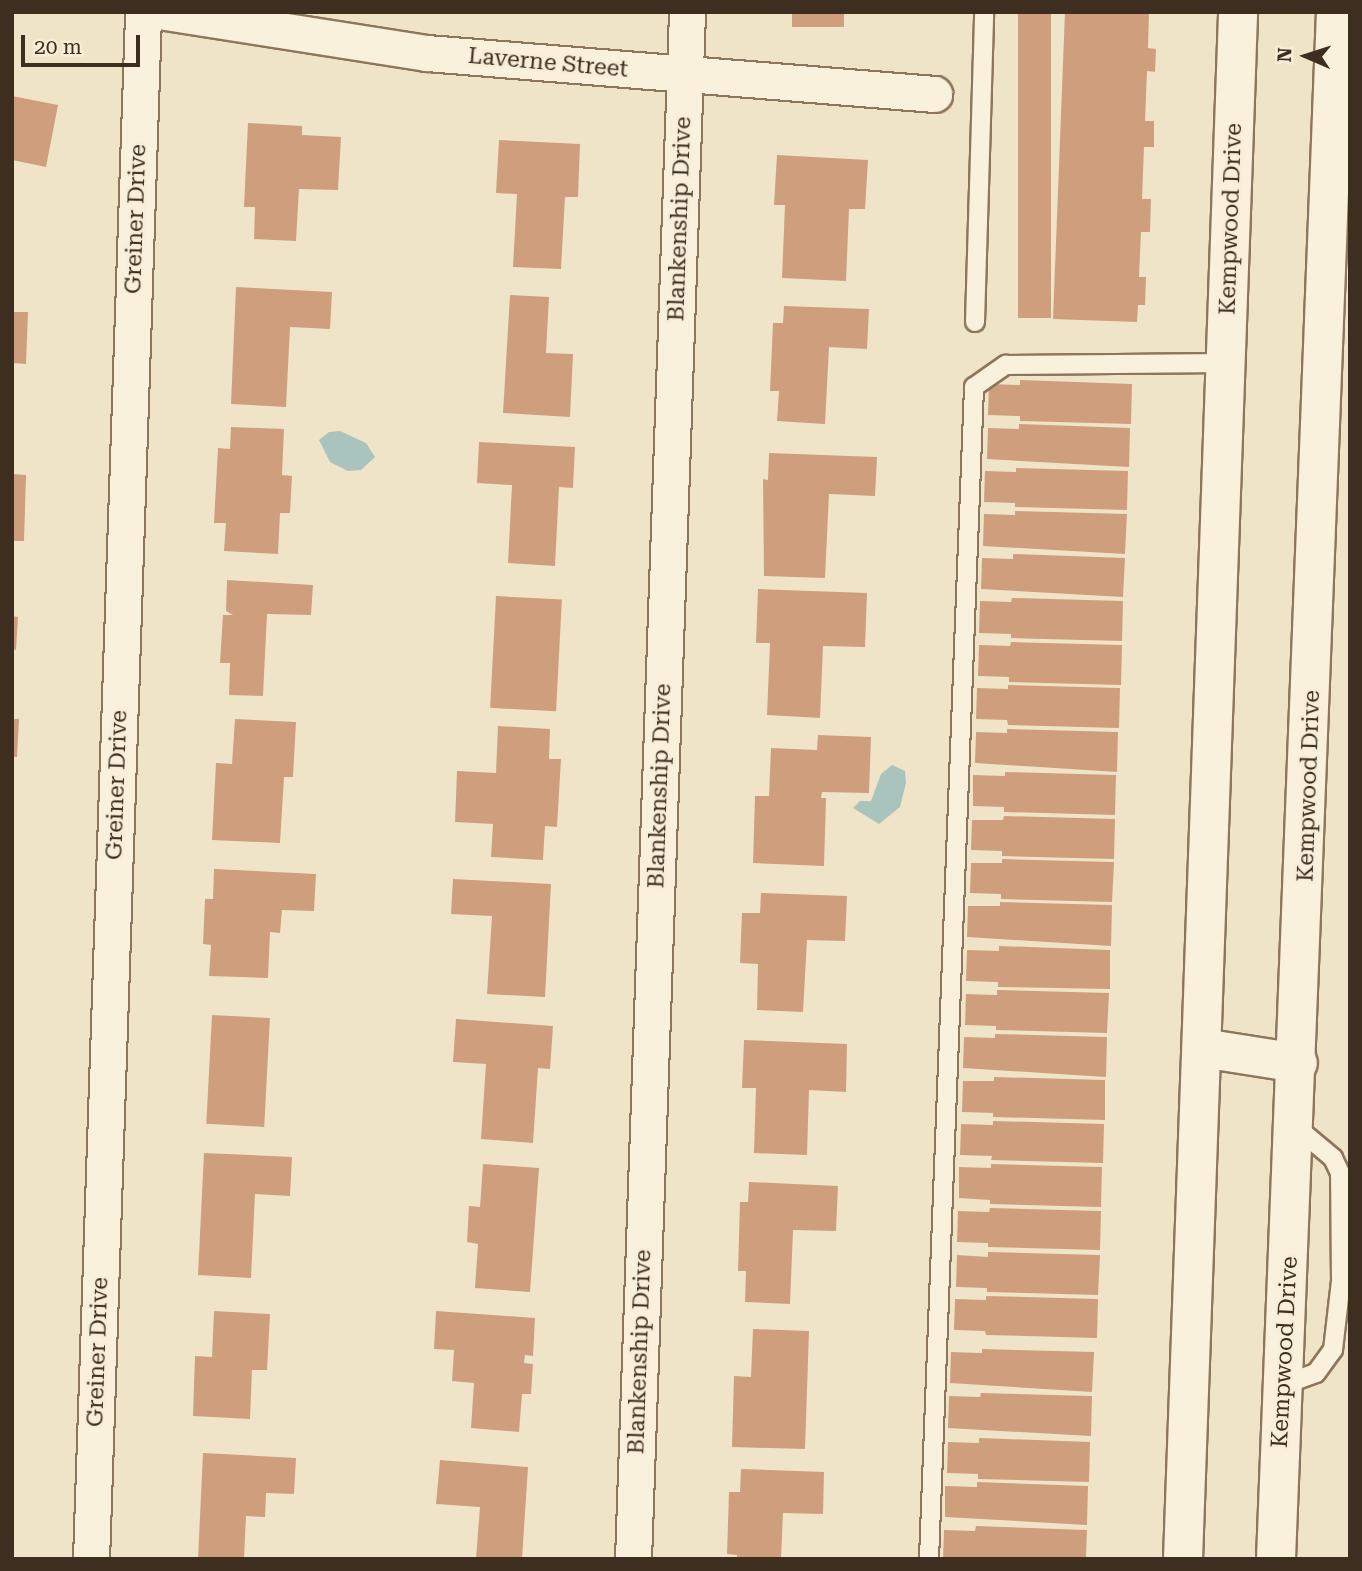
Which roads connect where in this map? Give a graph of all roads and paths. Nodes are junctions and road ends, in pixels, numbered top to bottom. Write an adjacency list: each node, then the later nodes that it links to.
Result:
1 (143, 12): 15 (street, Greiner Drive)
2 (165, 12): 7 (street, Laverne Street)
3 (687, 12): 7 (street, Blankenship Drive)
4 (985, 12): 9 (lane)
5 (1238, 12): 10 (main road, Kempwood Drive)
6 (1336, 12): 12 (main road, Kempwood Drive)
7 (685, 75): 8 (street, Laverne Street); 16 (street, Blankenship Drive)
8 (934, 94)
9 (975, 322)
10 (1225, 363): 11 (main road, Kempwood Drive); 17 (lane)
11 (1202, 1048): 12 (main road); 18 (main road, Kempwood Drive)
12 (1298, 1063): 13 (main road, Kempwood Drive)
13 (1295, 1126): 14 (main road, Kempwood Drive); 14 (lane)
14 (1283, 1385): 19 (main road, Kempwood Drive)
15 (91, 1559)
16 (633, 1559)
17 (929, 1559)
18 (1183, 1559)
19 (1276, 1559)

